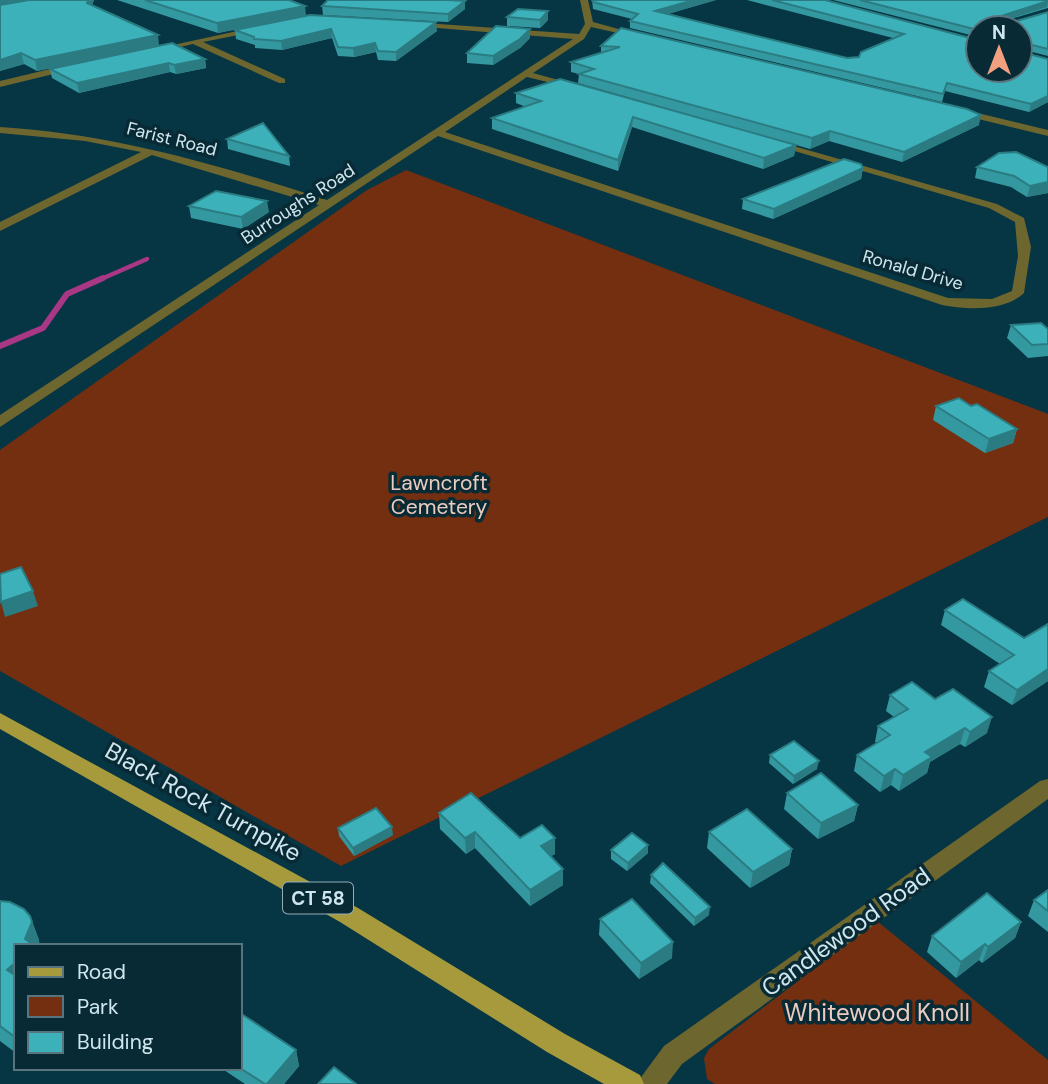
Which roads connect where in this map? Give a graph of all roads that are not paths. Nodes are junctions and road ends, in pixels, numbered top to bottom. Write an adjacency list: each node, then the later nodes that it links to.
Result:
1 (584, 0): 3 (street)
2 (403, 23): 5 (street)
3 (589, 24): 5 (street, Burroughs Road); 6 (street)
4 (272, 25): 7 (street)
5 (581, 37): 10 (street, Burroughs Road)
6 (656, 40)
7 (195, 42): 8 (street); 11 (street)
8 (144, 52)
9 (80, 65): 12 (street)
10 (527, 74): 13 (street); 17 (street, Burroughs Road)
11 (282, 81)
12 (0, 84)
13 (594, 93)
14 (940, 107): 16 (street)
15 (0, 130): 19 (street, Farist Road)
16 (1048, 132)
17 (439, 133): 18 (street, Ronald Drive); 20 (street, Burroughs Road)
18 (754, 138)
19 (152, 151): 20 (street, Farist Road); 21 (street)
20 (330, 205): 22 (street, Burroughs Road)
21 (0, 227)
22 (0, 422)
23 (0, 720): 25 (main road, Black Rock Turnpike / CT 58)
24 (1048, 787): 26 (street, Candlewood Road)
25 (630, 1084)
26 (650, 1084)

